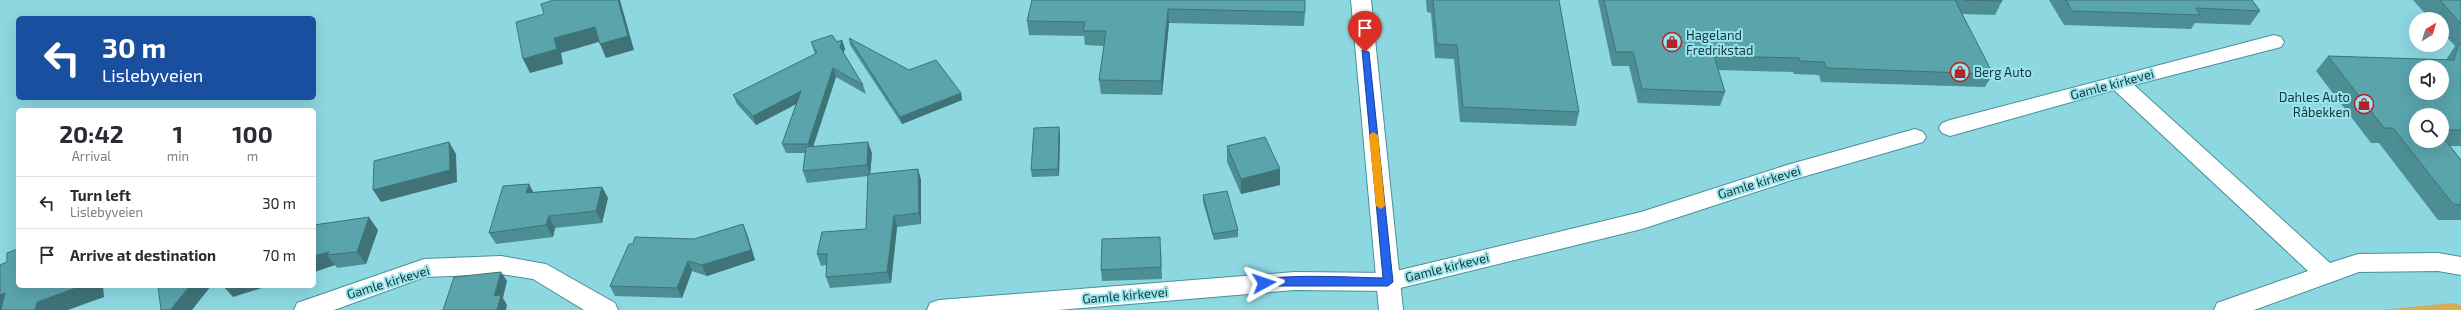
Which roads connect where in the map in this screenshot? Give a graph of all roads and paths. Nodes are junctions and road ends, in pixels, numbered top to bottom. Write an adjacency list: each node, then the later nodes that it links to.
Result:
1 (1361, 0): 8 (street)
2 (2274, 42): 3 (street, Gamle kirkevei)
3 (2118, 82): 4 (street, Gamle kirkevei); 7 (street)
4 (1950, 128)
5 (1915, 137): 8 (street, Gamle kirkevei)
6 (2461, 266): 7 (street)
7 (2327, 275): 13 (street)
8 (1388, 282): 11 (street, Gamle kirkevei); 12 (street)
9 (306, 310): 10 (street, Gamle kirkevei)
10 (606, 310)
11 (939, 310)
12 (1391, 310)
13 (2226, 310)

